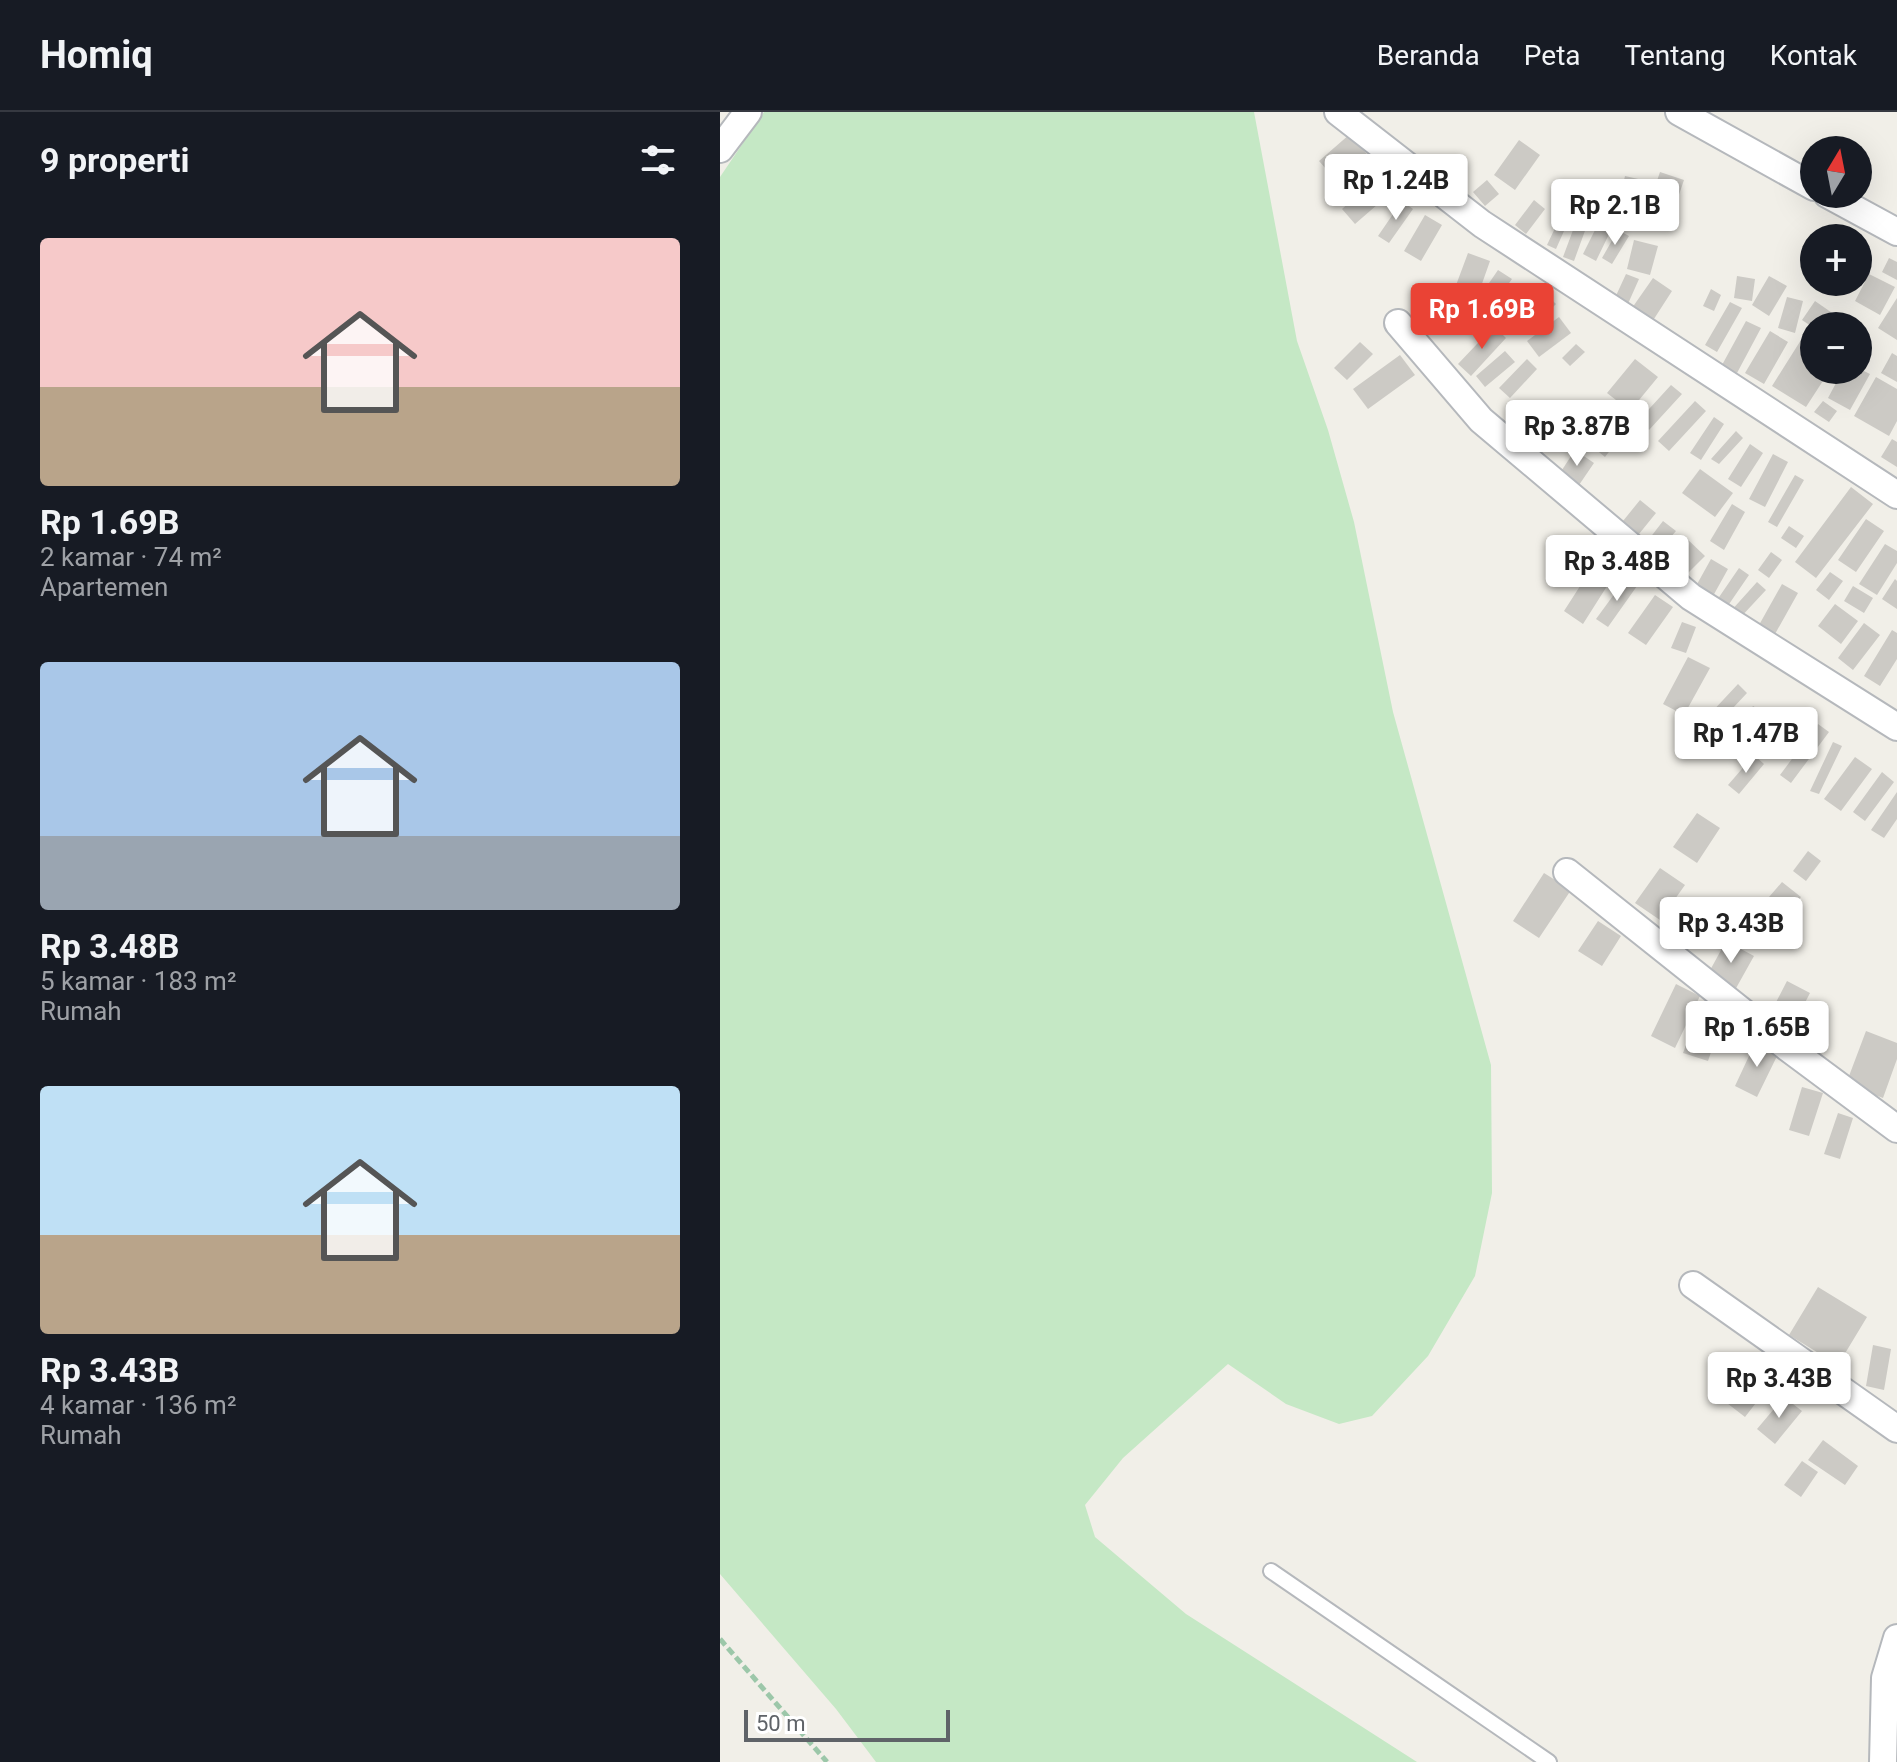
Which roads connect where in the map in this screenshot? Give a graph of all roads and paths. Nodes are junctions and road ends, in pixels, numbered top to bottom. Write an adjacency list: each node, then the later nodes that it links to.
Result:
1 (748, 112): 4 (street)
2 (1338, 112): 9 (street)
3 (1679, 112): 5 (street)
4 (720, 149)
5 (1800, 179)
6 (1853, 208): 7 (street)
7 (1897, 232)
8 (1398, 323): 10 (street)
9 (1897, 495)
10 (1897, 727)
11 (1567, 872): 12 (street)
12 (1897, 1129)
13 (1693, 1285): 14 (street)
14 (1897, 1429)
15 (1271, 1571): 19 (lane)
16 (1897, 1638): 20 (street)
17 (720, 1639): 18 (path)
18 (827, 1762)
19 (1549, 1762)
20 (1883, 1762)

